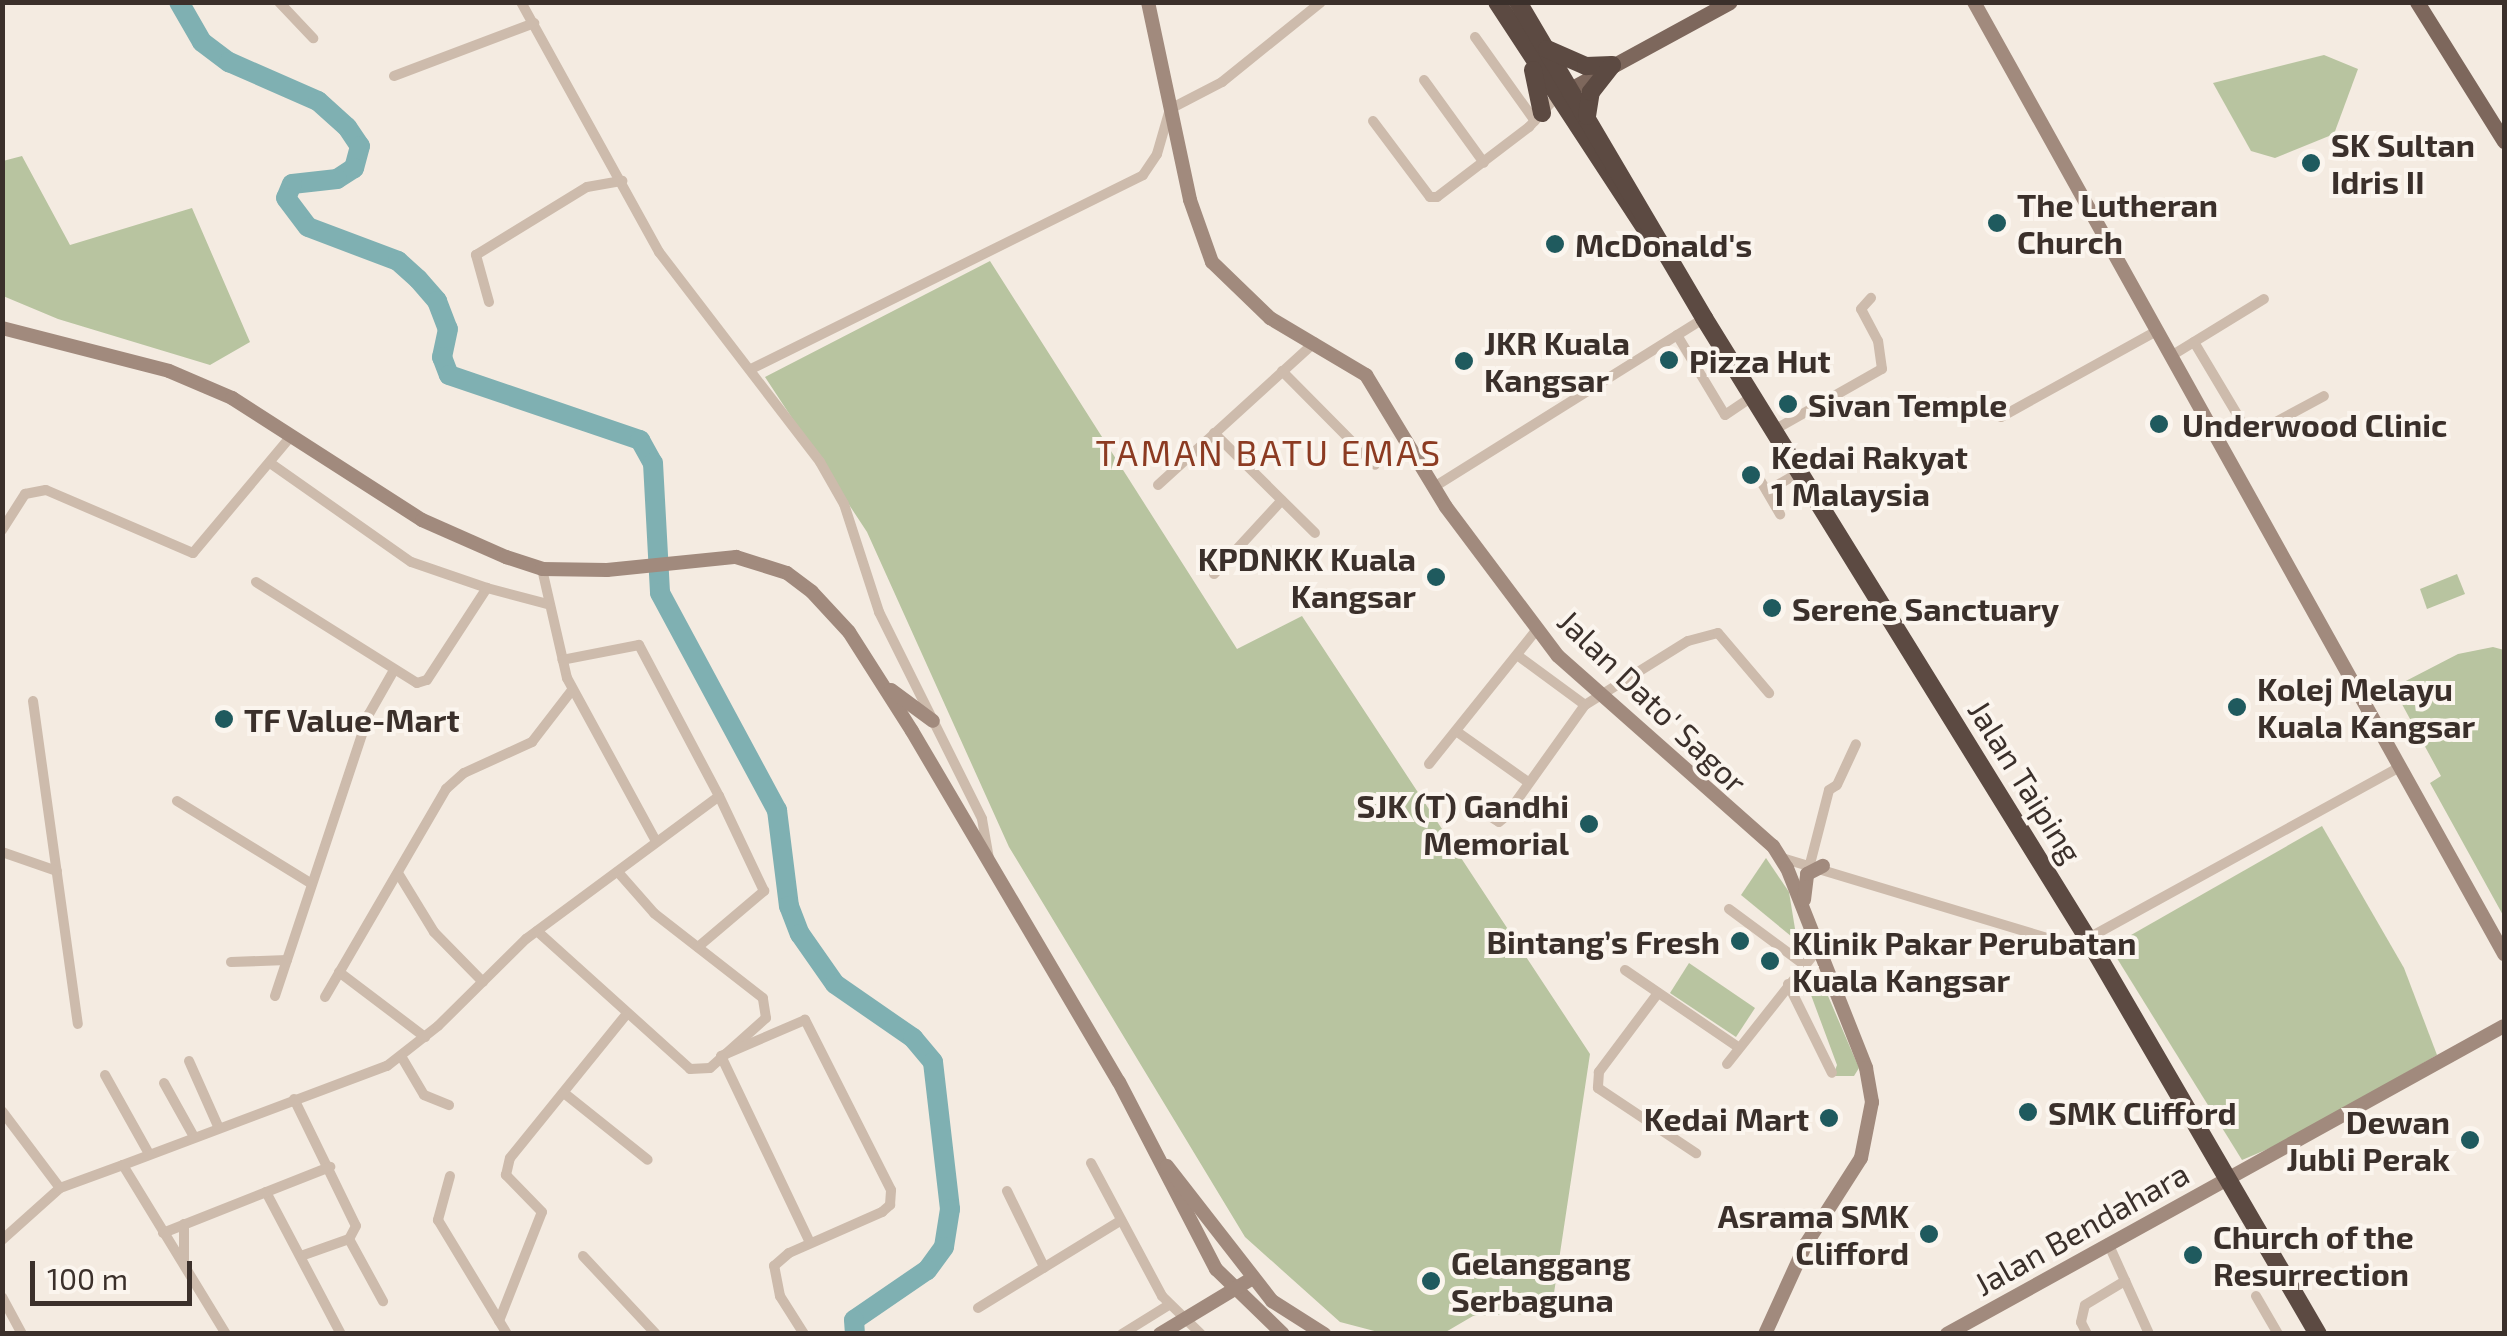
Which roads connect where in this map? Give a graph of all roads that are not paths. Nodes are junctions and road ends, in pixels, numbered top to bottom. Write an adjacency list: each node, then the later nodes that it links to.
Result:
1 (279, 2): 12 (street)
2 (521, 2): 10 (street)
3 (1148, 2): 18 (main road, Jalan Dato' Sagor)
4 (1321, 2): 18 (street)
5 (1497, 2): 13 (highway, Jalan Taiping)
6 (1518, 2): 13 (highway, Jalan Taiping)
7 (1730, 2): 14 (main road)
8 (1974, 2): 31 (main road)
9 (2417, 2): 22 (main road)
10 (534, 23): 15 (street); 24 (street)
11 (1475, 37): 20 (street)
12 (313, 38)
13 (1537, 50): 14 (highway); 17 (highway, Jalan Taiping); 20 (highway)
14 (1612, 66): 17 (main road); 19 (highway)
15 (394, 76)
16 (1424, 80): 23 (street)
17 (1564, 92): 19 (highway, Jalan Taiping); 20 (street); 25 (highway, Jalan Taiping)
18 (1170, 109): 33 (main road, Jalan Dato' Sagor); 36 (street)
19 (1587, 116): 25 (highway, Jalan Taiping)
20 (1538, 117): 23 (street)
21 (1373, 121): 23 (street)
22 (2504, 140)
23 (1484, 163)
24 (622, 181): 28 (street); 36 (street)
25 (1674, 265): 29 (highway, Jalan Taiping)
26 (1871, 298): 41 (street)
27 (2264, 300): 34 (street)
28 (489, 302)
29 (1704, 318): 32 (street); 38 (highway, Jalan Taiping)
30 (2, 328): 43 (main road)
31 (2158, 331): 35 (main road); 40 (street)
32 (1676, 335): 38 (street); 49 (street)
33 (1316, 342): 37 (street); 49 (main road, Jalan Dato' Sagor)
34 (2194, 342): 35 (street); 39 (street)
35 (2171, 356): 74 (main road)
36 (751, 370): 70 (street)
37 (1282, 370): 42 (street); 45 (street)
38 (1753, 396): 41 (highway, Jalan Taiping)
39 (2324, 396)
40 (2001, 418)
41 (1774, 430): 46 (highway, Jalan Taiping)
42 (1214, 433): 48 (street); 51 (street)
43 (292, 435): 44 (street); 55 (main road)
44 (270, 463): 53 (street); 58 (street)
45 (1376, 465)
46 (1800, 472): 50 (street); 90 (highway, Jalan Taiping)
47 (1756, 473): 50 (street)
48 (1158, 485)
49 (1434, 487): 60 (main road, Jalan Dato' Sagor)
50 (1767, 491): 52 (street)
51 (1282, 500): 54 (street); 56 (street)
52 (1780, 514)
53 (2, 530)
54 (1315, 534)
55 (542, 569): 59 (street); 64 (main road)
56 (1214, 574)
57 (256, 582): 63 (street)
58 (487, 588): 59 (street); 63 (street)
59 (548, 604): 62 (street)
60 (1537, 629): 61 (street); 67 (main road, Jalan Dato' Sagor)
61 (1516, 655): 69 (street); 71 (street)
62 (562, 660): 65 (street); 76 (street)
63 (394, 670): 86 (street)
64 (882, 684): 70 (main road); 81 (main road)
65 (572, 690): 79 (street); 85 (street)
66 (1768, 693): 67 (street)
67 (1603, 697): 69 (street); 82 (main road, Jalan Dato' Sagor)
68 (33, 701): 83 (street)
69 (1585, 705): 75 (street)
70 (932, 720): 81 (street)
71 (1456, 730): 73 (street); 75 (street)
72 (1856, 744): 82 (street)
73 (1429, 764)
74 (2400, 766): 90 (street); 93 (main road)
75 (1528, 782): 78 (street)
76 (719, 796): 79 (street); 91 (street)
77 (177, 801): 86 (street)
78 (1475, 807)
79 (656, 841): 84 (street)
80 (2, 852): 83 (street)
81 (988, 862): 122 (main road)
82 (1797, 864): 87 (main road, Jalan Dato' Sagor); 87 (main road); 90 (street)
83 (57, 871): 105 (street)
84 (618, 872): 89 (street); 91 (street)
85 (398, 873): 98 (street); 99 (street)
86 (312, 884): 94 (street)
87 (1804, 908): 92 (main road, Jalan Dato' Sagor)
88 (1729, 909): 96 (street)
89 (537, 931): 99 (street); 104 (street)
90 (2088, 939): 130 (highway, Jalan Taiping)
91 (698, 947): 110 (street)
92 (1820, 948): 96 (street); 166 (main road, Jalan Dato' Sagor)
93 (2504, 954)
94 (287, 960): 95 (street); 102 (street)
95 (230, 962)
96 (1802, 963): 100 (street)
97 (1625, 970): 101 (street)
98 (339, 972): 103 (street); 107 (street)
99 (483, 982): 107 (street)
100 (1788, 984): 108 (street); 113 (street)
101 (1658, 993): 108 (street); 124 (street)
102 (275, 996)
103 (324, 998)
104 (626, 1016): 110 (street); 116 (street)
105 (78, 1024)
106 (2504, 1026): 130 (main road, Jalan Bendahara)
107 (425, 1037): 109 (street)
108 (1738, 1047): 112 (street)
109 (401, 1056): 117 (street); 118 (street)
110 (721, 1056): 139 (street); 139 (street)
111 (188, 1061): 120 (street)
112 (1727, 1064)
113 (1832, 1073)
114 (105, 1075): 123 (street)
115 (164, 1083): 121 (street)
116 (564, 1093): 125 (street); 153 (street)
117 (294, 1100): 120 (street); 128 (street)
118 (449, 1105)
119 (2, 1111): 131 (street)
120 (218, 1126): 121 (street)
121 (192, 1136): 123 (street)
122 (1155, 1149): 145 (main road); 147 (main road)
123 (148, 1152): 127 (street)
124 (1696, 1153)
125 (648, 1160)
126 (1091, 1164): 134 (street)
127 (123, 1165): 131 (street); 136 (street)
128 (330, 1167): 133 (street); 137 (street)
129 (450, 1176): 153 (street)
130 (2230, 1178): 140 (main road, Jalan Bendahara); 171 (highway, Jalan Taiping)
131 (60, 1188): 138 (street)
132 (1007, 1191): 144 (street)
133 (266, 1192): 135 (street); 141 (street)
134 (1120, 1221): 144 (street); 151 (street)
135 (184, 1224): 136 (street); 143 (street)
136 (163, 1233): 143 (street)
137 (349, 1239): 141 (street); 150 (street)
138 (2, 1240)
139 (810, 1243): 160 (street)
140 (2108, 1243): 146 (street); 167 (main road, Jalan Bendahara)
141 (301, 1256): 157 (street)
142 (583, 1256): 159 (street)
143 (184, 1264): 156 (street)
144 (1044, 1267): 152 (street)
145 (1252, 1278): 147 (main road); 165 (main road)
146 (2125, 1280): 168 (street); 169 (street)
147 (1234, 1289): 154 (main road); 164 (main road)
148 (2256, 1296): 170 (street)
149 (2, 1297): 155 (street)
150 (383, 1301)
151 (1169, 1305): 154 (street); 161 (street)
152 (978, 1308)
153 (499, 1321): 158 (street)
154 (1181, 1321): 162 (main road); 163 (street)
155 (22, 1334)
156 (226, 1334)
157 (341, 1334)
158 (507, 1334)
159 (656, 1334)
160 (804, 1334)
161 (1122, 1334)
162 (1160, 1334)
163 (1201, 1334)
164 (1283, 1334)
165 (1324, 1334)
166 (1765, 1334)
167 (1947, 1334)
168 (2087, 1334)
169 (2149, 1334)
170 (2278, 1334)
171 (2318, 1334)

